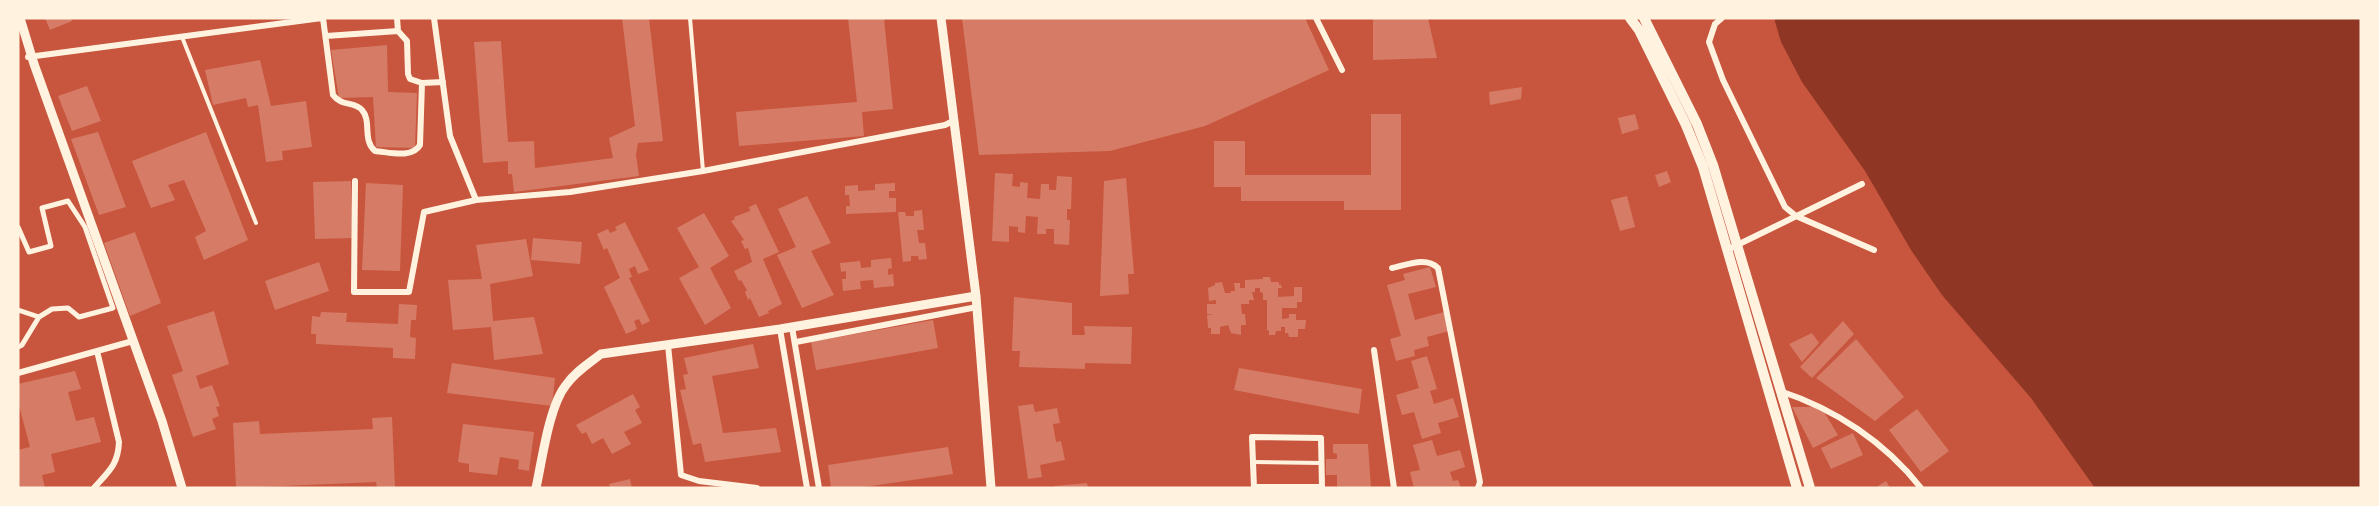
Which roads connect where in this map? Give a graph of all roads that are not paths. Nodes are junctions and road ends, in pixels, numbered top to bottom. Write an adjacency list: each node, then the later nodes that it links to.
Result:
1 (20, 18): 14 (street)
2 (323, 18): 12 (street); 13 (street)
3 (397, 18): 11 (street)
4 (434, 18): 16 (street)
5 (690, 18): 19 (lane)
6 (941, 18): 18 (street)
7 (1316, 18): 15 (street)
8 (1630, 18): 26 (main road)
9 (1644, 18): 26 (main road)
10 (1722, 18): 23 (street)
11 (398, 31): 12 (street); 17 (street)
12 (326, 36): 17 (street)
13 (182, 37): 14 (street); 24 (lane)
14 (33, 61): 30 (street)
15 (1342, 70)
16 (443, 82): 17 (street); 22 (street)
17 (422, 83)
18 (956, 120): 19 (street); 29 (street)
19 (703, 171): 22 (street)
20 (355, 182): 22 (street)
21 (1862, 184): 23 (street)
22 (476, 200)
23 (1796, 216): 26 (street); 27 (street)
24 (256, 223)
25 (18, 226): 30 (street)
26 (1731, 248): 43 (main road)
27 (1874, 250)
28 (1392, 268): 56 (street)
29 (976, 296): 31 (street); 34 (street)
30 (113, 297): 33 (street); 36 (street)
31 (977, 307): 37 (street); 54 (street)
32 (18, 310): 33 (street)
33 (39, 317): 39 (street)
34 (792, 327): 35 (street); 37 (street)
35 (780, 329): 38 (street); 52 (street)
36 (133, 341): 41 (street); 49 (street)
37 (796, 342): 53 (street)
38 (668, 345): 50 (street); 51 (street)
39 (18, 346)
40 (1374, 350): 55 (street)
41 (97, 351): 42 (street); 48 (street)
42 (18, 373)
43 (1775, 393): 57 (main road); 58 (main road); 59 (street)
44 (1253, 462): 45 (lane); 45 (street); 46 (street)
45 (1322, 463): 47 (street)
46 (1254, 487): 47 (lane)
47 (1322, 487)
48 (94, 488)
49 (182, 488)
50 (536, 488)
51 (757, 488)
52 (807, 488)
53 (819, 488)
54 (991, 488)
55 (1394, 488)
56 (1478, 488)
57 (1797, 488)
58 (1810, 488)
59 (1921, 488)

